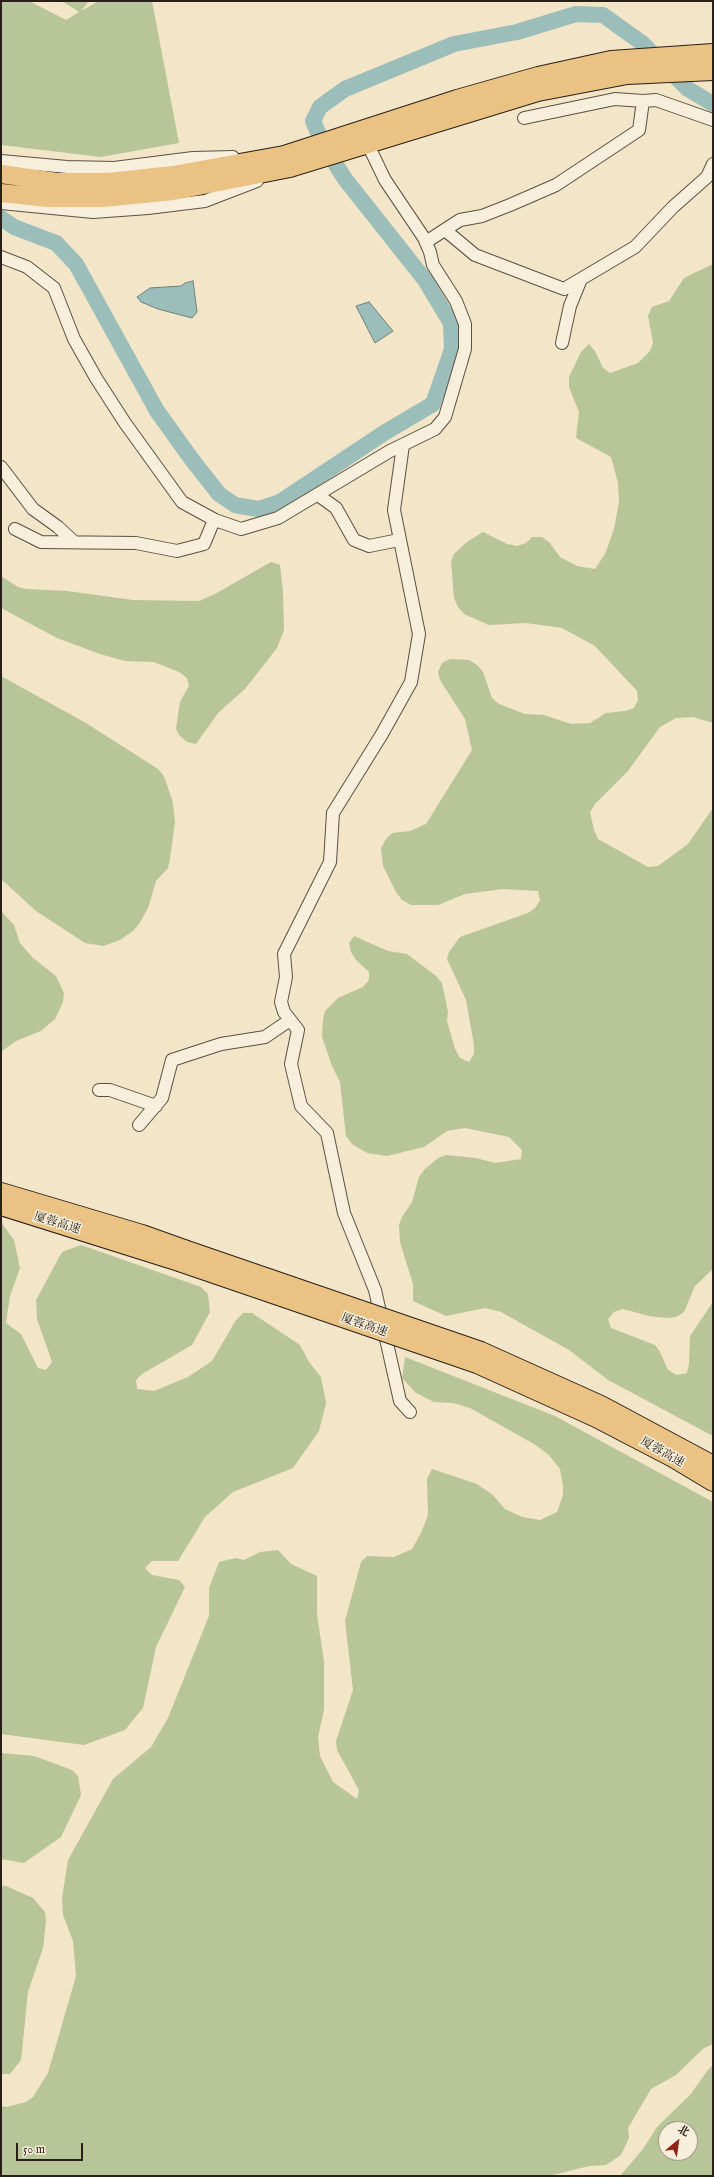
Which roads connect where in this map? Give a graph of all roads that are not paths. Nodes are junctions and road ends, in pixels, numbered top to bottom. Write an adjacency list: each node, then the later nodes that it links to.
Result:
1 (713, 52): 6 (highway)
2 (712, 71): 6 (highway)
3 (642, 101): 4 (street); 5 (street); 11 (street)
4 (524, 118)
5 (713, 120)
6 (368, 136): 7 (highway); 12 (street)
7 (287, 161): 9 (highway); 10 (highway)
8 (713, 164): 14 (street)
9 (1, 170)
10 (2, 196)
11 (445, 230): 12 (street); 14 (street)
12 (426, 242): 16 (street)
13 (1, 257): 19 (street)
14 (581, 279): 15 (street)
15 (562, 343)
16 (403, 445): 18 (street); 21 (street)
17 (1, 467): 22 (street)
18 (318, 494): 19 (street); 21 (street)
19 (214, 520): 22 (street)
20 (15, 529): 22 (street)
21 (399, 540): 23 (street)
22 (74, 542)
23 (290, 1020): 25 (street); 31 (street)
24 (99, 1090): 25 (street)
25 (156, 1106): 26 (street)
26 (139, 1125)
27 (1, 1192): 29 (highway, 厦蓉高速)
28 (1, 1206): 29 (highway, 厦蓉高速)
29 (140, 1241): 30 (highway, 厦蓉高速, bridge)
30 (479, 1358): 32 (highway, 厦蓉高速); 33 (highway, 厦蓉高速)
31 (410, 1412)
32 (713, 1465)
33 (713, 1482)

